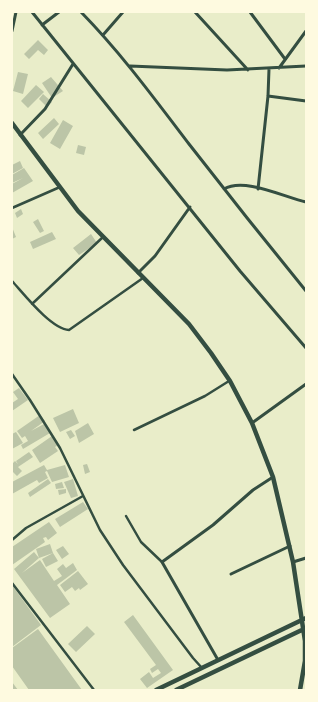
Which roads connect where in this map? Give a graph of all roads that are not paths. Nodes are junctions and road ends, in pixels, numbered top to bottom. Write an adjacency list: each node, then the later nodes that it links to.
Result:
1 (16, 12): 10 (street)
2 (32, 12): 8 (street)
3 (58, 12): 8 (street)
4 (81, 12): 11 (street)
5 (123, 12): 11 (street)
6 (195, 12): 18 (street)
7 (250, 12): 12 (street)
8 (42, 25): 13 (street)
9 (306, 30): 12 (street)
10 (12, 31)
11 (103, 34): 14 (street)
12 (285, 59): 16 (street)
13 (73, 64): 22 (street); 27 (street)
14 (130, 66): 18 (street); 24 (street)
15 (306, 66): 16 (street)
16 (278, 68): 17 (street)
17 (268, 69): 18 (street); 19 (street)
18 (248, 70)
19 (268, 96): 20 (street); 25 (street)
20 (306, 101)
21 (12, 123): 22 (main road)
22 (20, 135): 23 (main road)
23 (60, 187): 28 (street); 29 (main road)
24 (224, 188): 25 (street); 33 (street)
25 (258, 189): 26 (street)
26 (306, 202)
27 (190, 207): 30 (street); 35 (street)
28 (12, 208)
29 (103, 237): 30 (main road); 34 (street)
30 (138, 273): 31 (main road)
31 (143, 278): 34 (street); 37 (main road)
32 (12, 281): 34 (street)
33 (306, 291)
34 (32, 304)
35 (306, 348)
36 (12, 374): 42 (street)
37 (230, 381): 39 (main road); 40 (street)
38 (306, 384): 39 (street)
39 (252, 423): 41 (main road)
40 (134, 430)
41 (273, 477): 45 (main road); 47 (street)
42 (84, 496): 44 (street); 54 (street)
43 (126, 516): 47 (street)
44 (12, 540)
45 (290, 546): 48 (main road); 49 (street)
46 (306, 558): 48 (street)
47 (162, 562): 53 (street)
48 (293, 562): 51 (main road)
49 (231, 574)
50 (12, 583): 55 (street)
51 (304, 619): 52 (main road); 53 (main road)
52 (304, 629): 57 (main road); 58 (main road)
53 (218, 660): 54 (main road)
54 (202, 668): 56 (main road)
55 (94, 690)
56 (156, 690)
57 (176, 690)
58 (300, 690)

